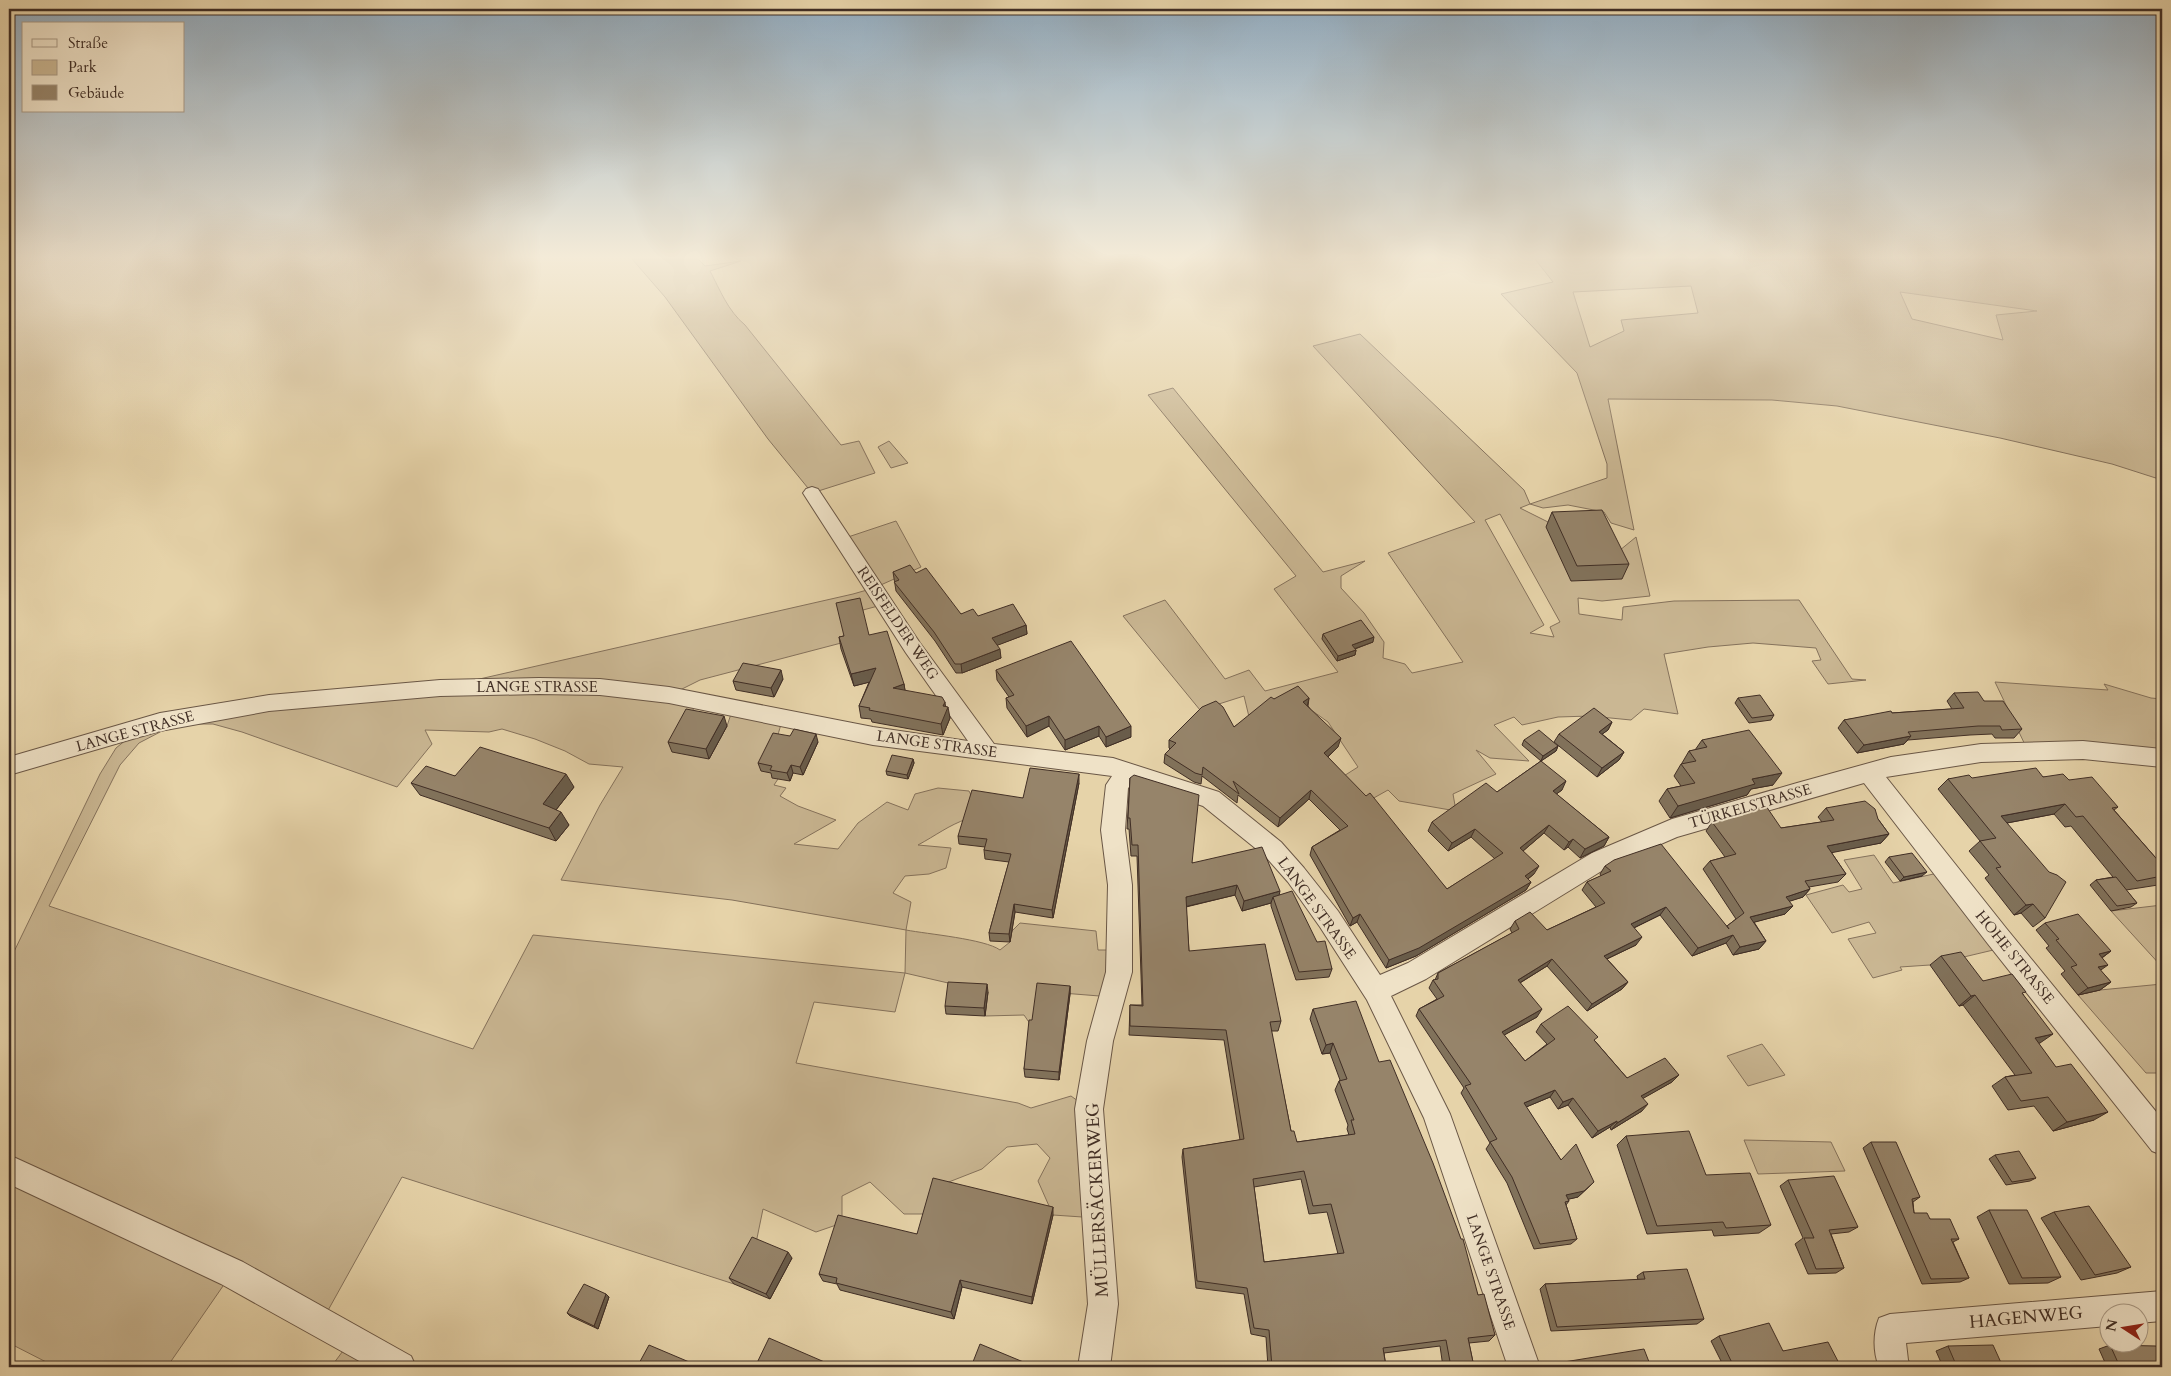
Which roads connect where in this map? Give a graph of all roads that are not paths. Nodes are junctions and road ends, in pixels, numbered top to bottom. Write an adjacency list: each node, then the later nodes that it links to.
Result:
1 (812, 492): 2 (street, REISFELDER WEG)
2 (988, 752): 4 (street, LANGE STRASSE); 5 (street, LANGE STRASSE)
3 (2162, 758): 6 (street, TÜRKELSTRASSE)
4 (9, 766)
5 (1130, 772): 7 (street, LANGE STRASSE); 12 (street, MÜLLERSÄCKERWEG)
6 (1869, 772): 7 (street, TÜRKELSTRASSE); 8 (street, HOHE STRASSE)
7 (1376, 992): 13 (street, LANGE STRASSE)
8 (2162, 1142)
9 (9, 1169): 11 (street)
10 (2162, 1306): 14 (street, HAGENWEG)
11 (400, 1367)
12 (1094, 1367)
13 (1524, 1367)
14 (1895, 1367)

